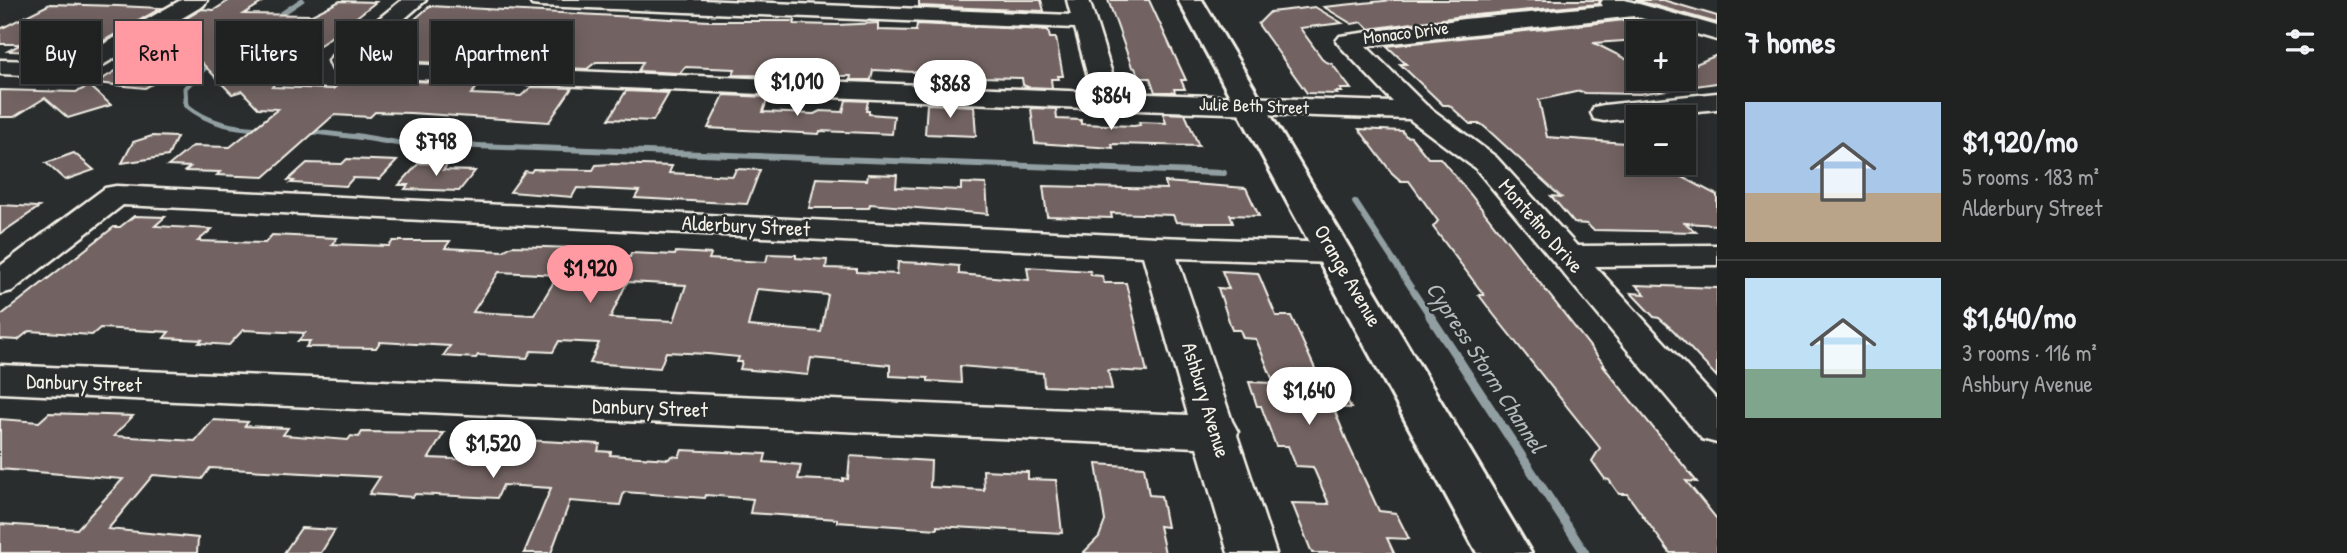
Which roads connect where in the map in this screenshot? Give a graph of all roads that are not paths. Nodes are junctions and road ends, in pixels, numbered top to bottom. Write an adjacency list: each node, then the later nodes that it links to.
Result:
1 (196, 0): 10 (street)
2 (415, 0): 11 (street, Julie Beth Street)
3 (540, 0): 7 (street)
4 (1190, 0): 13 (main road, Orange Avenue)
5 (1602, 0): 6 (street)
6 (1632, 10): 8 (street); 9 (street, Monaco Drive)
7 (1081, 11): 11 (street)
8 (1717, 33)
9 (1348, 41): 14 (street, Montefino Drive)
10 (0, 67)
11 (1107, 101): 13 (street, Julie Beth Street)
12 (1717, 101): 15 (street)
13 (1250, 106): 14 (street, Julie Beth Street); 17 (main road, Orange Avenue)
14 (1416, 111): 19 (street, Montefino Drive)
15 (1604, 113)
16 (1157, 247): 17 (street, Alderbury Street); 20 (street, Alderbury Street); 23 (street, Ashbury Avenue)
17 (1335, 253): 25 (main road, Orange Avenue)
18 (1717, 255): 19 (street)
19 (1567, 256): 22 (street, Montefino Drive)
20 (0, 283)
21 (0, 380): 23 (street, Danbury Street)
22 (1717, 428)
23 (1217, 432): 24 (street, Ashbury Avenue)
24 (1252, 553)
25 (1504, 553)

